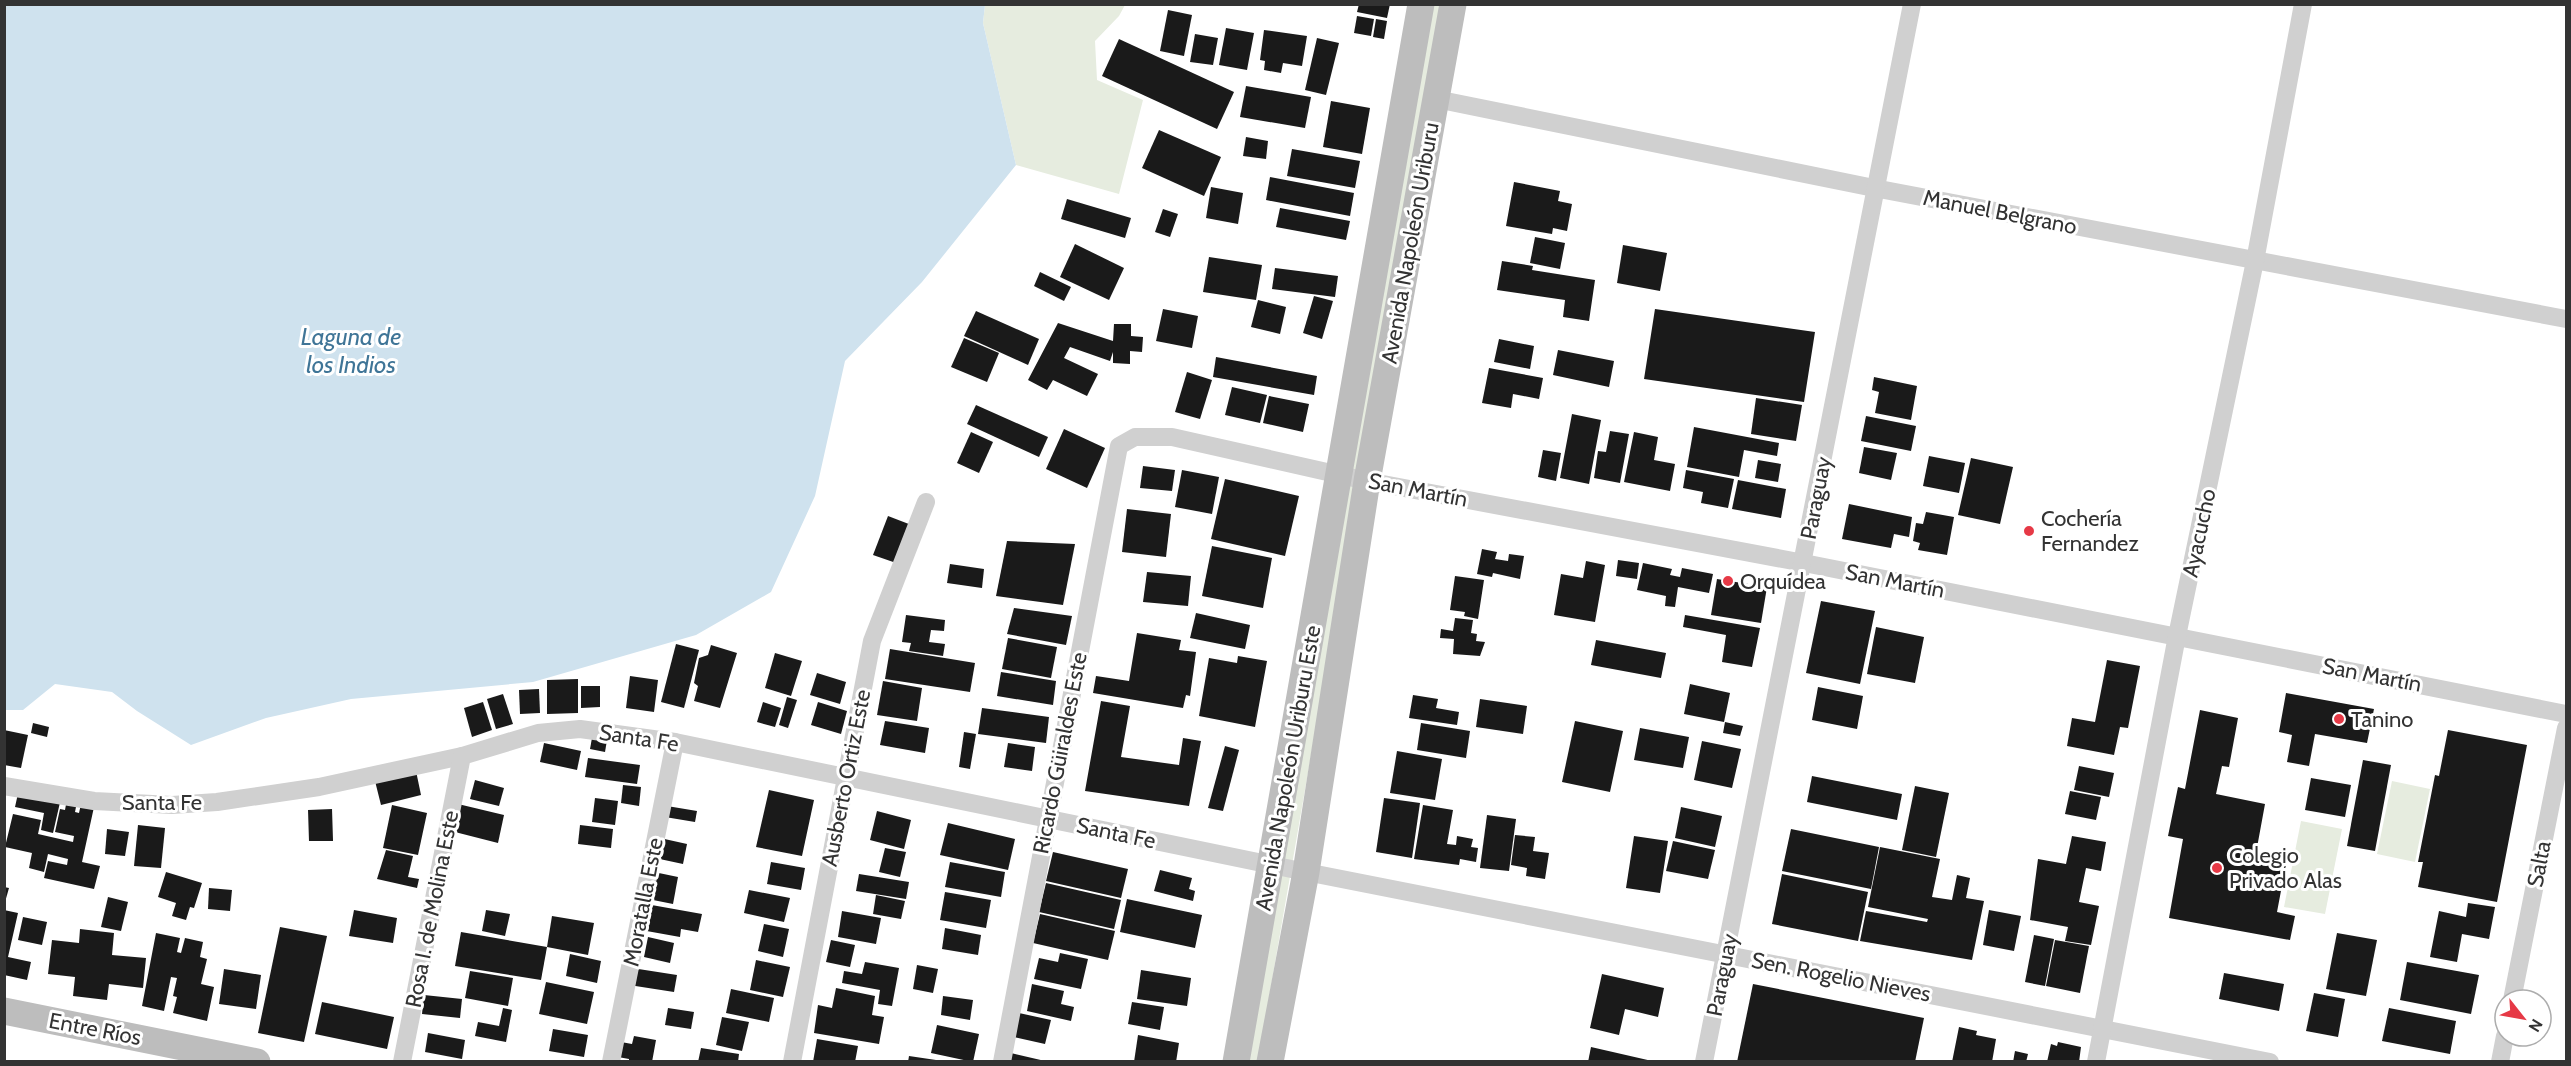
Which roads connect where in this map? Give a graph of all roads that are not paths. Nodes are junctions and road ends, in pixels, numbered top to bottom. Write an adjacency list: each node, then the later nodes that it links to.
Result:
1 (1421, 4): 10 (main road, Avenida Napoleón Uriburu)
2 (1453, 4): 5 (main road, Avenida Napoleón Uriburu)
3 (1911, 4): 6 (street, Paraguay)
4 (2303, 4): 7 (street, Ayacucho)
5 (1436, 99): 6 (street, Manuel Belgrano); 11 (main road, Avenida Napoleón Uriburu)
6 (1874, 188): 7 (street, Manuel Belgrano); 13 (street, Paraguay)
7 (2255, 261): 8 (street, Manuel Belgrano); 14 (street, Ayacucho)
8 (2566, 319)
9 (1119, 446): 10 (street, San Martín); 21 (street, Ricardo Güiraldes Este)
10 (1338, 475): 11 (street, San Martín); 22 (main road, Avenida Napoleón Uriburu Este)
11 (1368, 481): 13 (street, San Martín); 23 (main road, Avenida Napoleón Uriburu Este)
12 (926, 502): 19 (street, Ausberto Ortiz Este)
13 (1804, 563): 14 (street, San Martín); 24 (street, Paraguay)
14 (2177, 636): 15 (street, San Martín); 27 (street, Ayacucho)
15 (2566, 714)
16 (2566, 728): 25 (street, Salta)
17 (675, 742): 18 (street, Santa Fe); 19 (street, Santa Fe); 30 (street, Moratalla Este)
18 (462, 756): 20 (street, Santa Fe); 29 (street, Rosa I. de Molina Este)
19 (846, 778): 21 (street, Santa Fe); 31 (street, Ausberto Ortiz Este)
20 (4, 786)
21 (1047, 819): 22 (street, Santa Fe); 32 (street, Ricardo Güiraldes Este)
22 (1272, 865): 23 (street, Santa Fe); 33 (main road, Avenida Napoleón Uriburu Este)
23 (1306, 872): 24 (street, Sen. Rogelio Nieves); 34 (main road, Avenida Napoleón Uriburu Este)
24 (1725, 955): 27 (street, Sen. Rogelio Nieves); 35 (street, Paraguay)
25 (2514, 988)
26 (4, 1011): 28 (main road, Entre Ríos)
27 (2102, 1028): 36 (street, Ayacucho); 37 (street, Sen. Rogelio Nieves)
28 (257, 1062)
29 (402, 1062)
30 (611, 1062)
31 (792, 1062)
32 (1002, 1062)
33 (1236, 1062)
34 (1270, 1062)
35 (1704, 1062)
36 (2096, 1062)
37 (2270, 1062)

